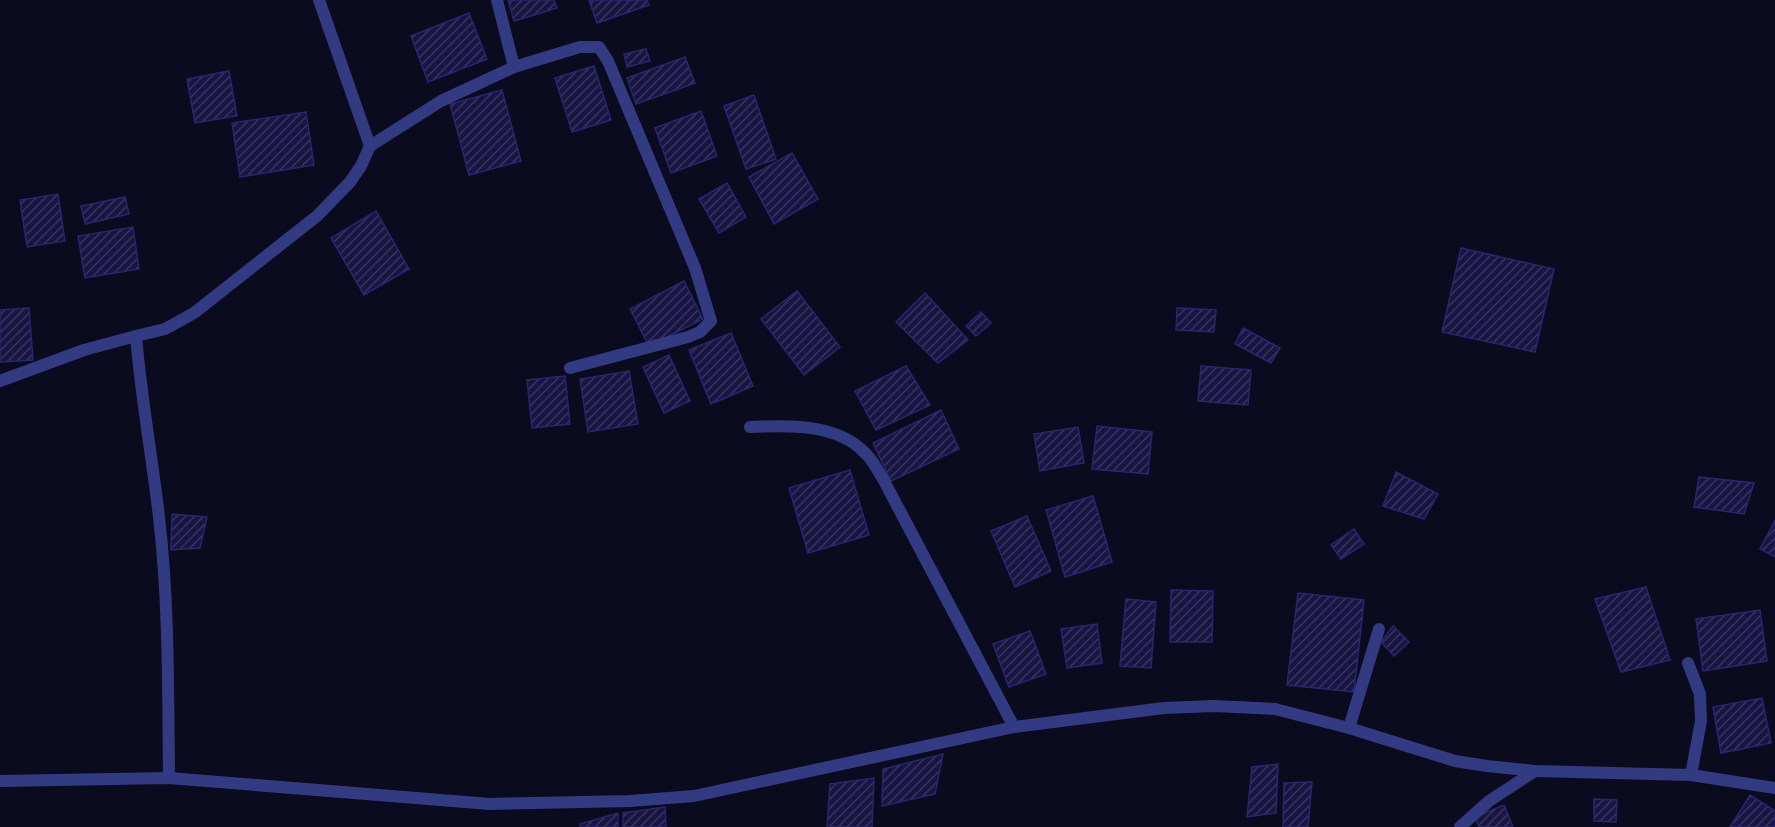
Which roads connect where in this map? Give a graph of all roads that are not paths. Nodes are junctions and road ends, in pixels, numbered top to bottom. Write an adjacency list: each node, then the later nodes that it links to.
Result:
1 (319, 0): 4 (street)
2 (496, 0): 3 (street)
3 (514, 67): 4 (street); 6 (street)
4 (370, 146): 5 (street)
5 (136, 336): 7 (street); 15 (street)
6 (570, 368)
7 (0, 381)
8 (750, 427): 11 (street)
9 (1379, 629): 12 (street)
10 (1688, 663): 14 (street)
11 (1014, 727): 12 (street); 15 (street)
12 (1349, 728): 13 (street)
13 (1535, 771): 14 (street); 18 (street)
14 (1691, 775): 17 (street)
15 (169, 778): 16 (street)
16 (0, 781)
17 (1775, 788)
18 (1460, 827)

